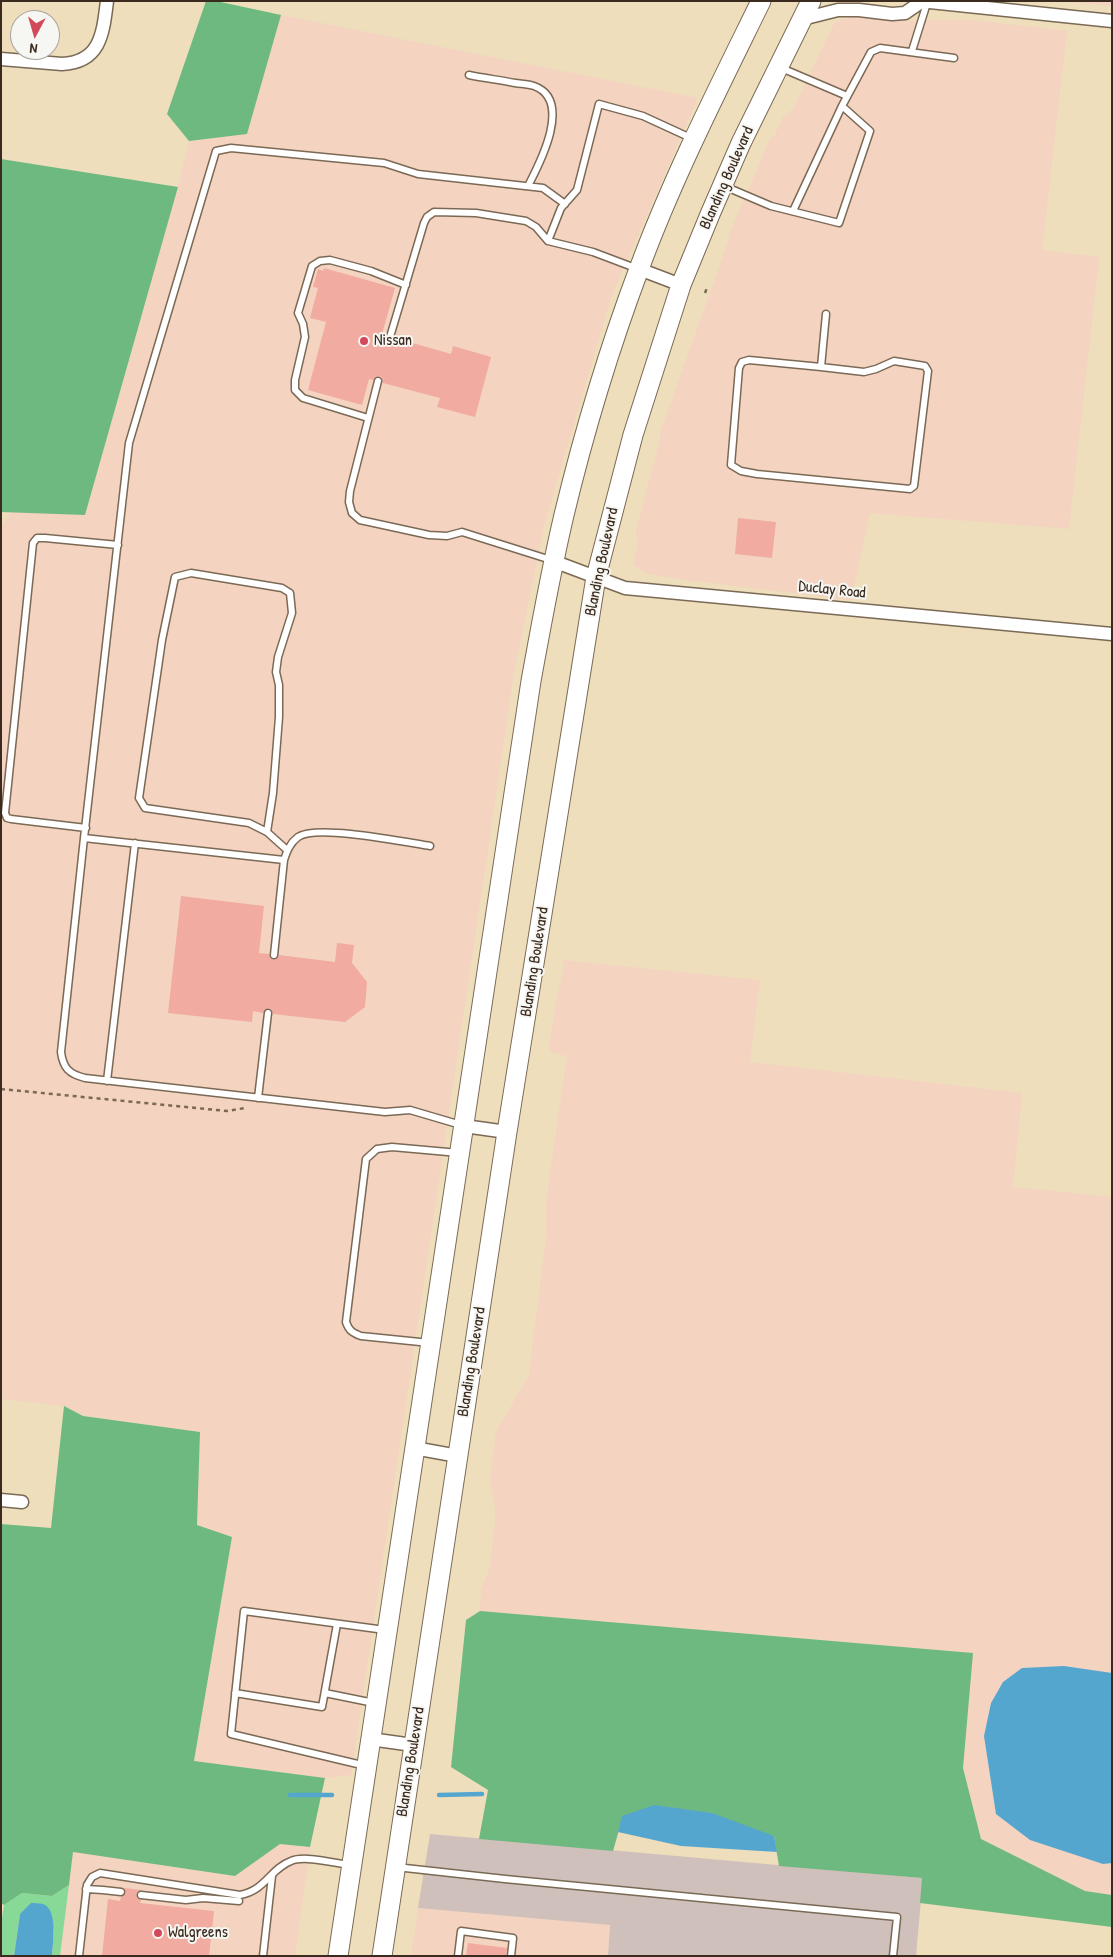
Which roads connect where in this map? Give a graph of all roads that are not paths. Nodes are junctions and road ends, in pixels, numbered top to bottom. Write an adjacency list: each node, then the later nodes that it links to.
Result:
1 (107, 1): 10 (street)
2 (761, 1): 15 (main road)
3 (811, 1): 6 (main road, Blanding Boulevard)
4 (922, 2): 5 (street); 6 (street); 8 (lane)
5 (994, 6): 7 (street)
6 (802, 19): 11 (main road, Blanding Boulevard)
7 (1112, 21)
8 (912, 51): 9 (lane); 13 (lane)
9 (954, 58)
10 (1, 59)
11 (778, 67): 13 (lane); 16 (main road, Blanding Boulevard)
12 (469, 76): 17 (lane)
13 (848, 96): 14 (lane)
14 (842, 106): 19 (lane); 19 (lane)
15 (694, 139): 18 (lane); 21 (main road)
16 (722, 185): 19 (lane); 23 (main road, Blanding Boulevard)
17 (528, 186): 18 (lane); 29 (lane)
18 (565, 204): 20 (lane)
19 (793, 212)
20 (548, 240): 21 (lane); 22 (lane)
21 (639, 269): 23 (street); 30 (main road)
22 (406, 284): 25 (lane); 28 (lane)
23 (682, 285): 31 (main road, Blanding Boulevard)
24 (826, 314): 26 (lane)
25 (390, 337)
26 (821, 366): 26 (lane)
27 (378, 382): 28 (lane)
28 (368, 418): 30 (lane)
29 (118, 545): 33 (lane); 33 (lane)
30 (553, 561): 31 (street, Duclay Road); 44 (main road)
31 (596, 577): 32 (street, Duclay Road); 45 (main road, Blanding Boulevard)
32 (1112, 634)
33 (86, 828): 35 (lane)
34 (267, 832): 34 (lane); 38 (lane)
35 (84, 838): 36 (lane); 42 (lane)
36 (135, 843): 39 (lane); 42 (lane)
37 (430, 846): 38 (lane)
38 (287, 850): 39 (lane)
39 (284, 860): 40 (lane)
40 (274, 955)
41 (268, 1013): 43 (lane)
42 (107, 1081): 43 (lane)
43 (258, 1098): 44 (lane)
44 (464, 1126): 45 (street); 46 (main road)
45 (507, 1132): 49 (main road, Blanding Boulevard)
46 (460, 1153): 47 (main road); 47 (lane)
47 (431, 1343): 48 (main road)
48 (414, 1448): 49 (street); 53 (main road)
49 (458, 1456): 58 (main road, Blanding Boulevard)
50 (1, 1500): 51 (street)
51 (22, 1502)
52 (340, 1624): 53 (lane); 54 (lane); 55 (lane)
53 (386, 1630): 56 (main road)
54 (236, 1693): 55 (lane); 59 (lane)
55 (325, 1693): 56 (lane)
56 (376, 1703): 57 (main road)
57 (370, 1739): 58 (street); 59 (main road)
58 (414, 1745): 61 (main road, Blanding Boulevard)
59 (366, 1766): 60 (main road)
60 (350, 1865): 62 (lane); 69 (main road)
61 (395, 1866): 70 (main road, Blanding Boulevard); 73 (lane)
62 (272, 1876): 63 (lane); 68 (lane)
63 (86, 1890): 64 (lane); 67 (lane)
64 (121, 1892)
65 (141, 1895): 66 (lane)
66 (239, 1901)
67 (79, 1956)
68 (263, 1956)
69 (338, 1956)
70 (382, 1956)
71 (458, 1956): 72 (lane)
72 (511, 1956)
73 (893, 1956)

